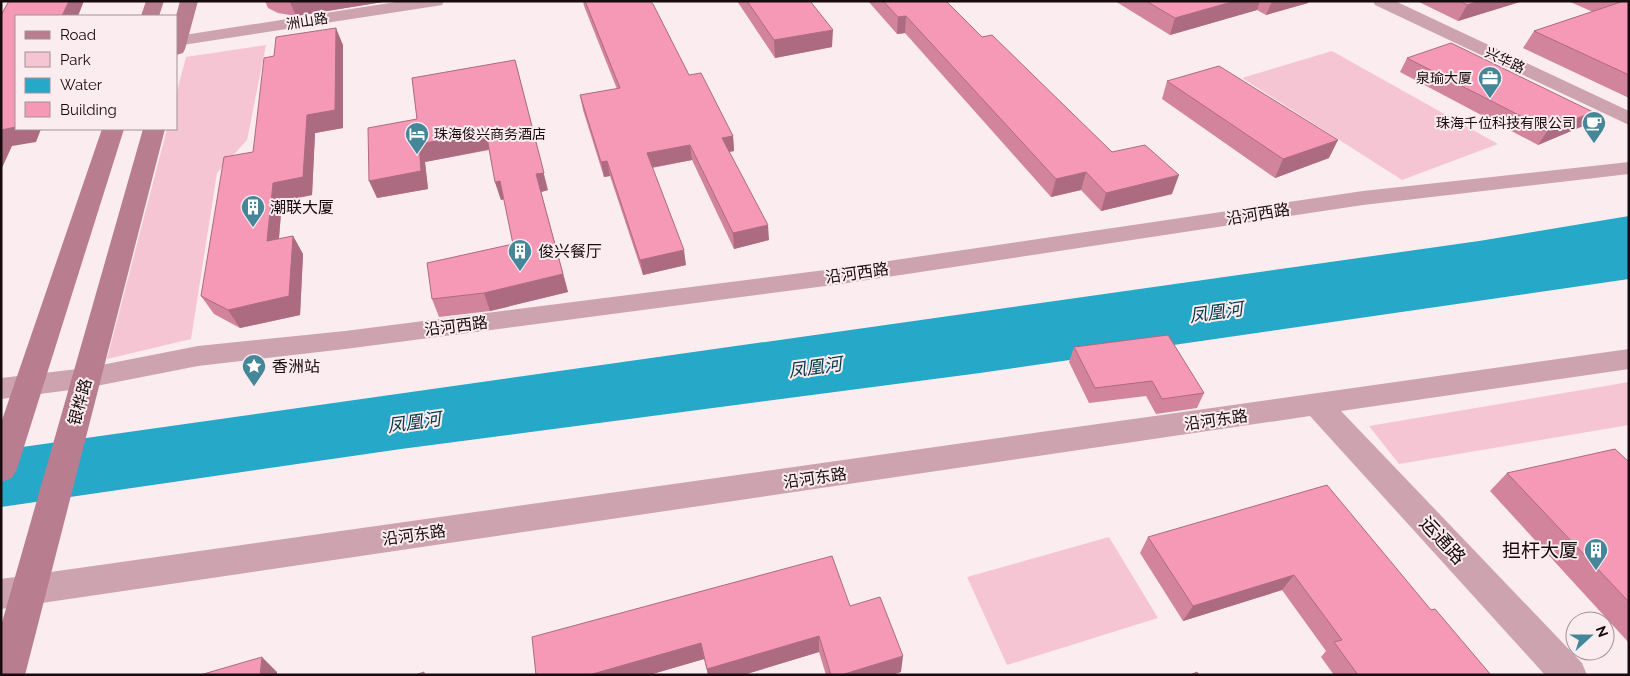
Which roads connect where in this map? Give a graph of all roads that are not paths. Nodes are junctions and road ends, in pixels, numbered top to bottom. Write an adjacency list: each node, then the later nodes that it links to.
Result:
1 (155, 1): 5 (main road)
2 (189, 1): 6 (main road)
3 (436, 1): 7 (street, 洲山路)
4 (1381, 1): 8 (street, 兴华路)
5 (150, 15)
6 (178, 41)
7 (178, 45)
8 (1629, 119)
9 (113, 130): 14 (main road)
10 (154, 130): 13 (main road, 银桦路)
11 (1629, 168): 13 (street, 沿河西路)
12 (1629, 359): 15 (street, 沿河东路)
13 (86, 378): 14 (street, 沿河西路); 17 (main road, 银桦路)
14 (15, 387): 16 (main road)
15 (1317, 405): 17 (street, 沿河东路); 19 (street, 运通路)
16 (1, 469)
17 (15, 592): 18 (main road, 银桦路)
18 (6, 675)
19 (1569, 675)

